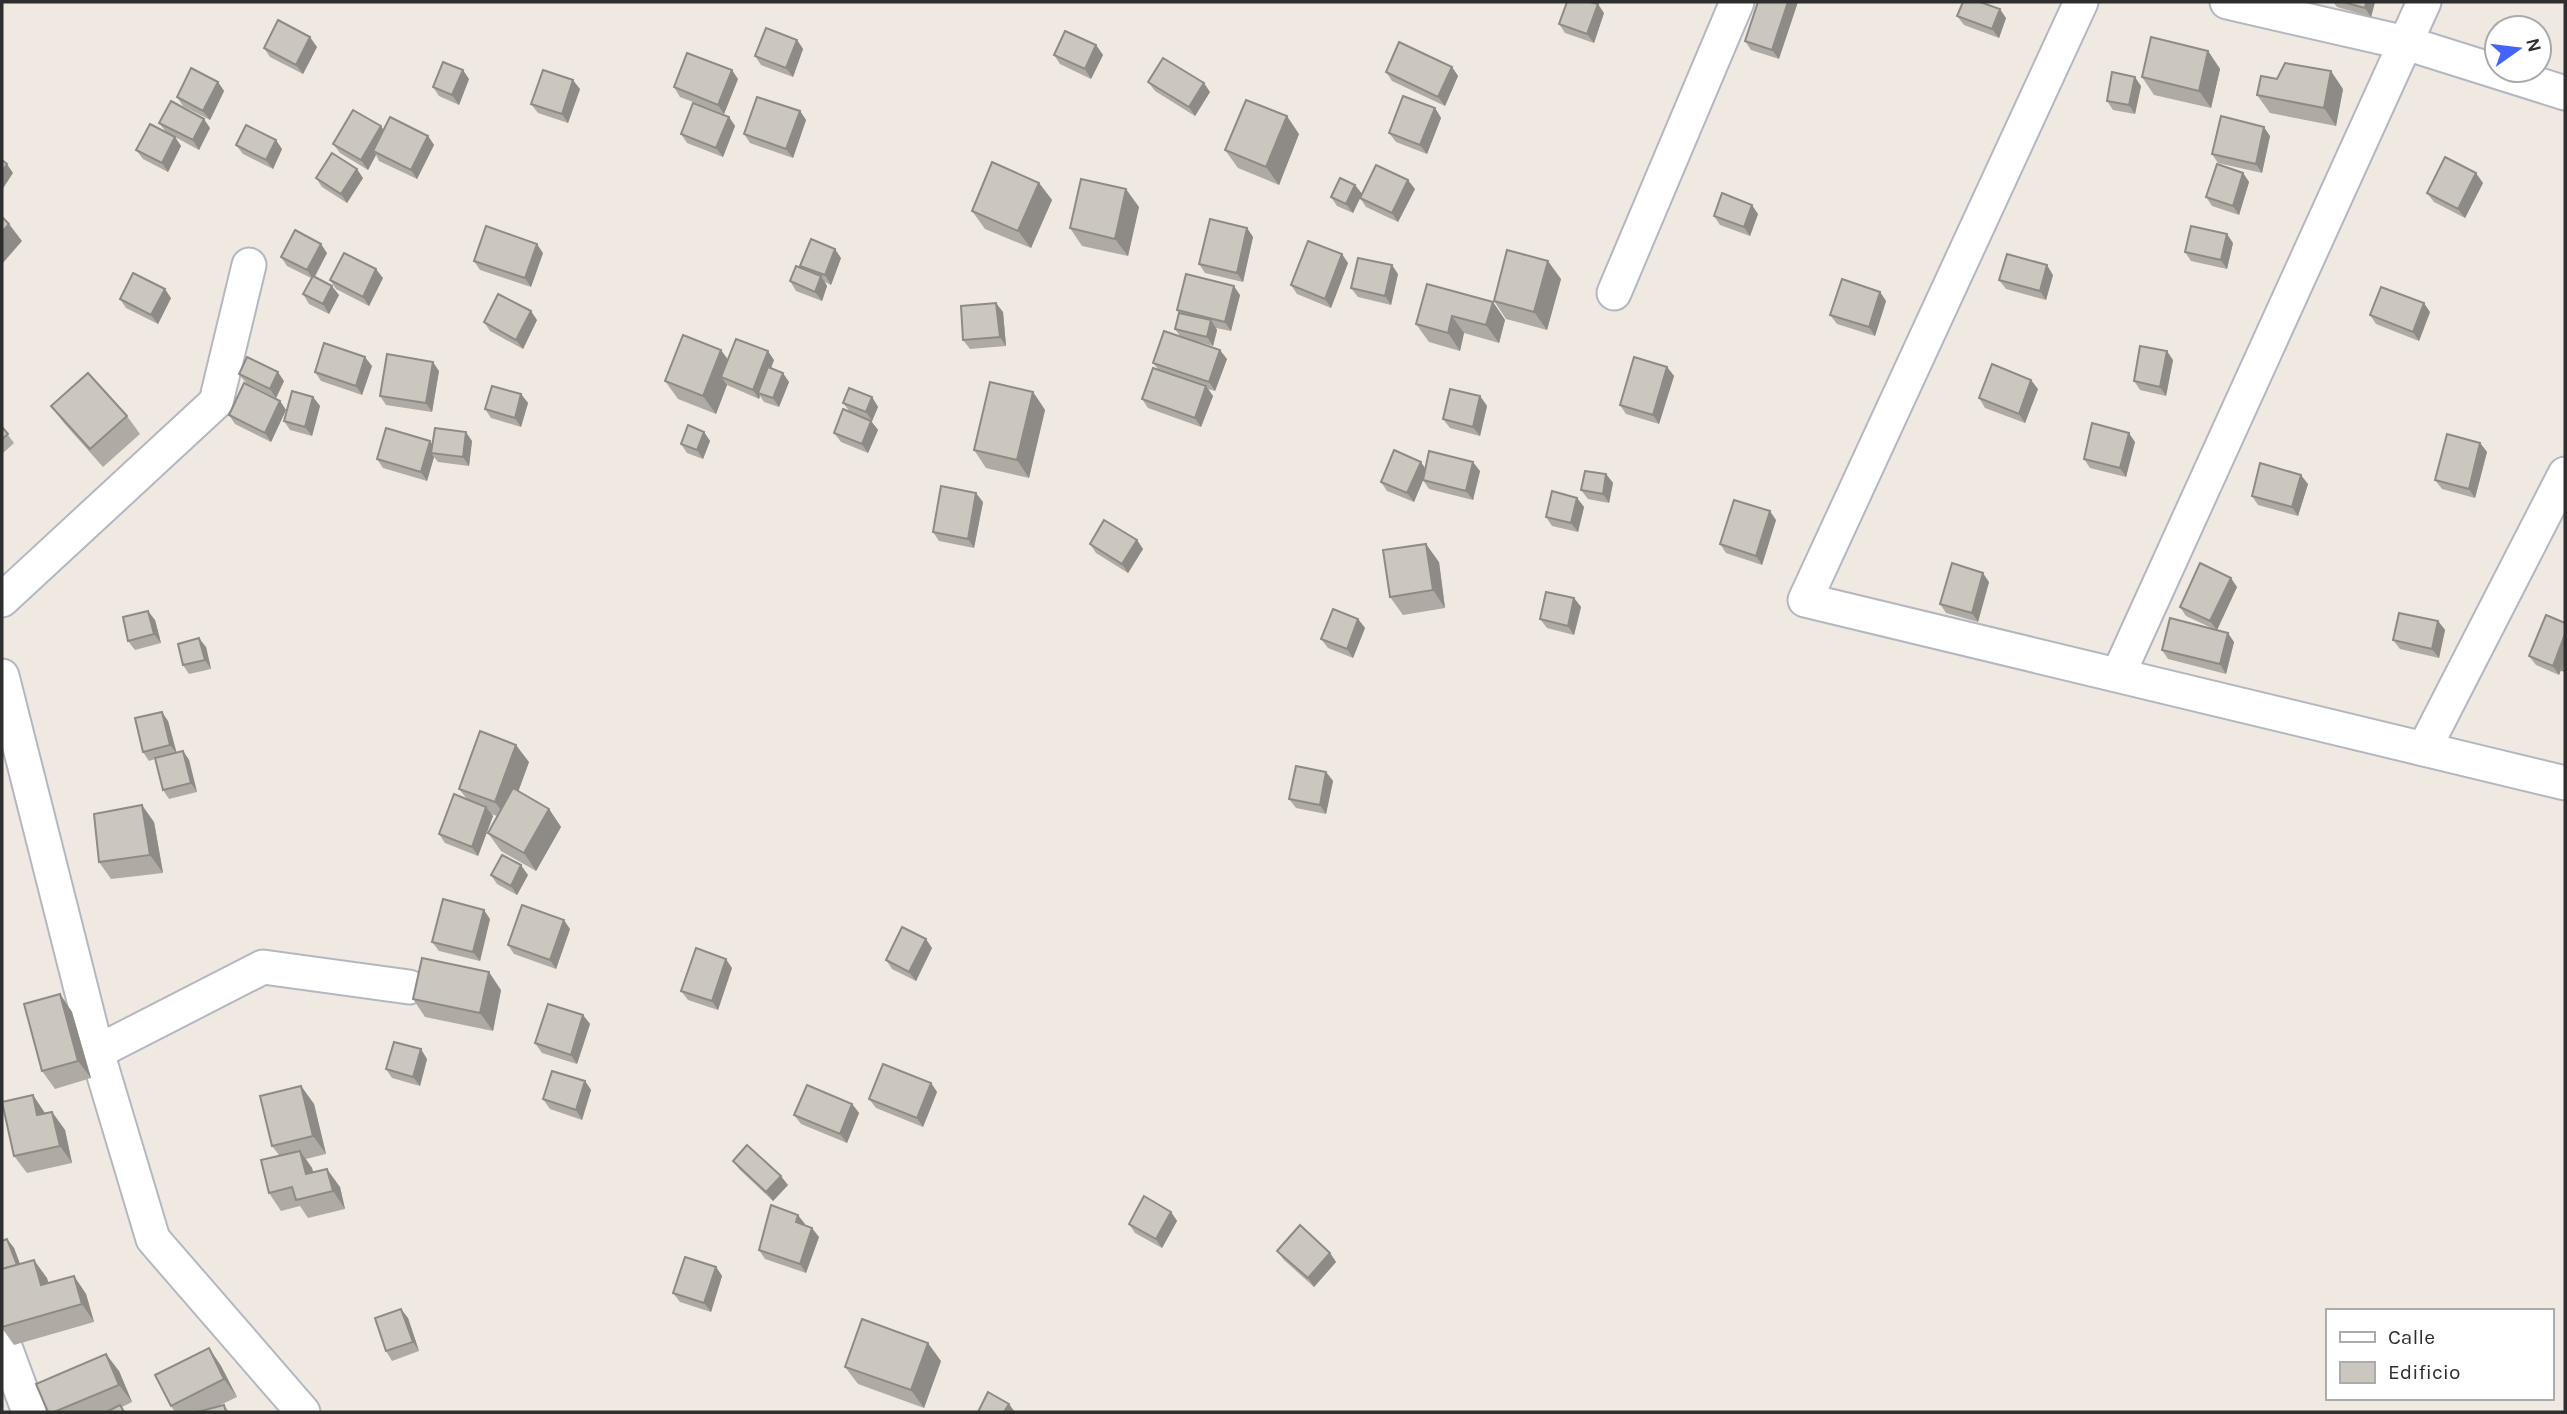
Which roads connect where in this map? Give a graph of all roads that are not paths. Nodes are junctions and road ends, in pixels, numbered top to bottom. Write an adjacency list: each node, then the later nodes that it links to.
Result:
1 (1737, 2): 8 (street)
2 (2081, 2): 11 (street)
3 (2227, 2): 5 (street)
4 (2424, 2): 5 (street)
5 (2406, 43): 6 (street); 11 (street)
6 (2565, 93)
7 (249, 265): 10 (street)
8 (1614, 293)
9 (2565, 474): 13 (street)
10 (2, 600)
11 (2118, 675): 13 (street)
12 (2, 677): 16 (street)
13 (2424, 749): 14 (street)
14 (2565, 783)
15 (408, 987): 16 (street)
16 (97, 1052): 19 (street)
17 (2, 1339): 18 (street)
18 (29, 1412)
19 (303, 1412)

